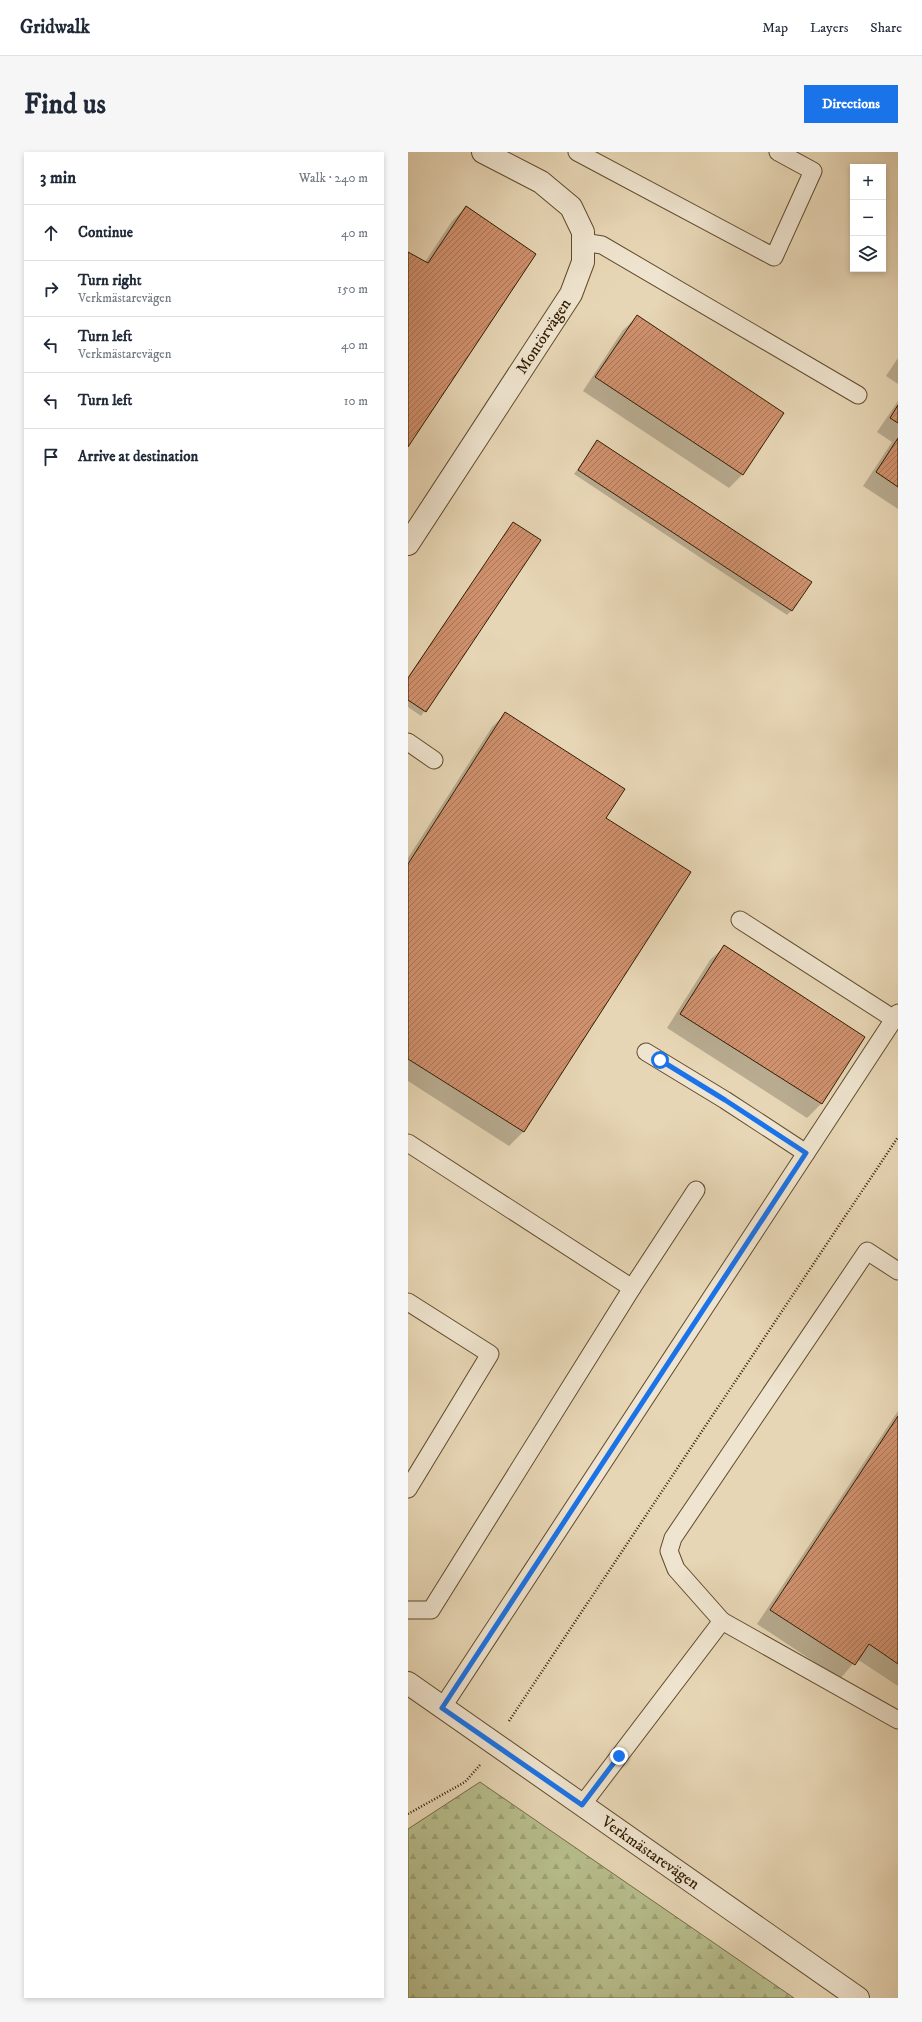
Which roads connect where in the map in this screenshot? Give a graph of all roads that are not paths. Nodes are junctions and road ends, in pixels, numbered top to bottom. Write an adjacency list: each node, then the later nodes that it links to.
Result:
1 (483, 152): 4 (street, Montörvägen)
2 (577, 152): 3 (lane)
3 (778, 152)
4 (583, 242): 5 (lane); 6 (street, Montörvägen)
5 (858, 395)
6 (408, 544)
7 (408, 742): 8 (lane)
8 (434, 760)
9 (740, 920): 10 (lane)
10 (896, 1016): 13 (lane)
11 (646, 1052): 13 (lane)
12 (408, 1143): 16 (lane)
13 (806, 1153): 22 (lane)
14 (696, 1190): 16 (lane)
15 (898, 1271): 20 (lane)
16 (632, 1288): 19 (lane)
17 (408, 1302): 18 (lane)
18 (408, 1489)
19 (408, 1610)
20 (722, 1621): 23 (lane); 24 (lane)
21 (408, 1684): 22 (street, Verkmästarevägen)
22 (442, 1708): 24 (street, Verkmästarevägen)
23 (898, 1720)
24 (582, 1805): 25 (street, Verkmästarevägen)
25 (858, 1998)

